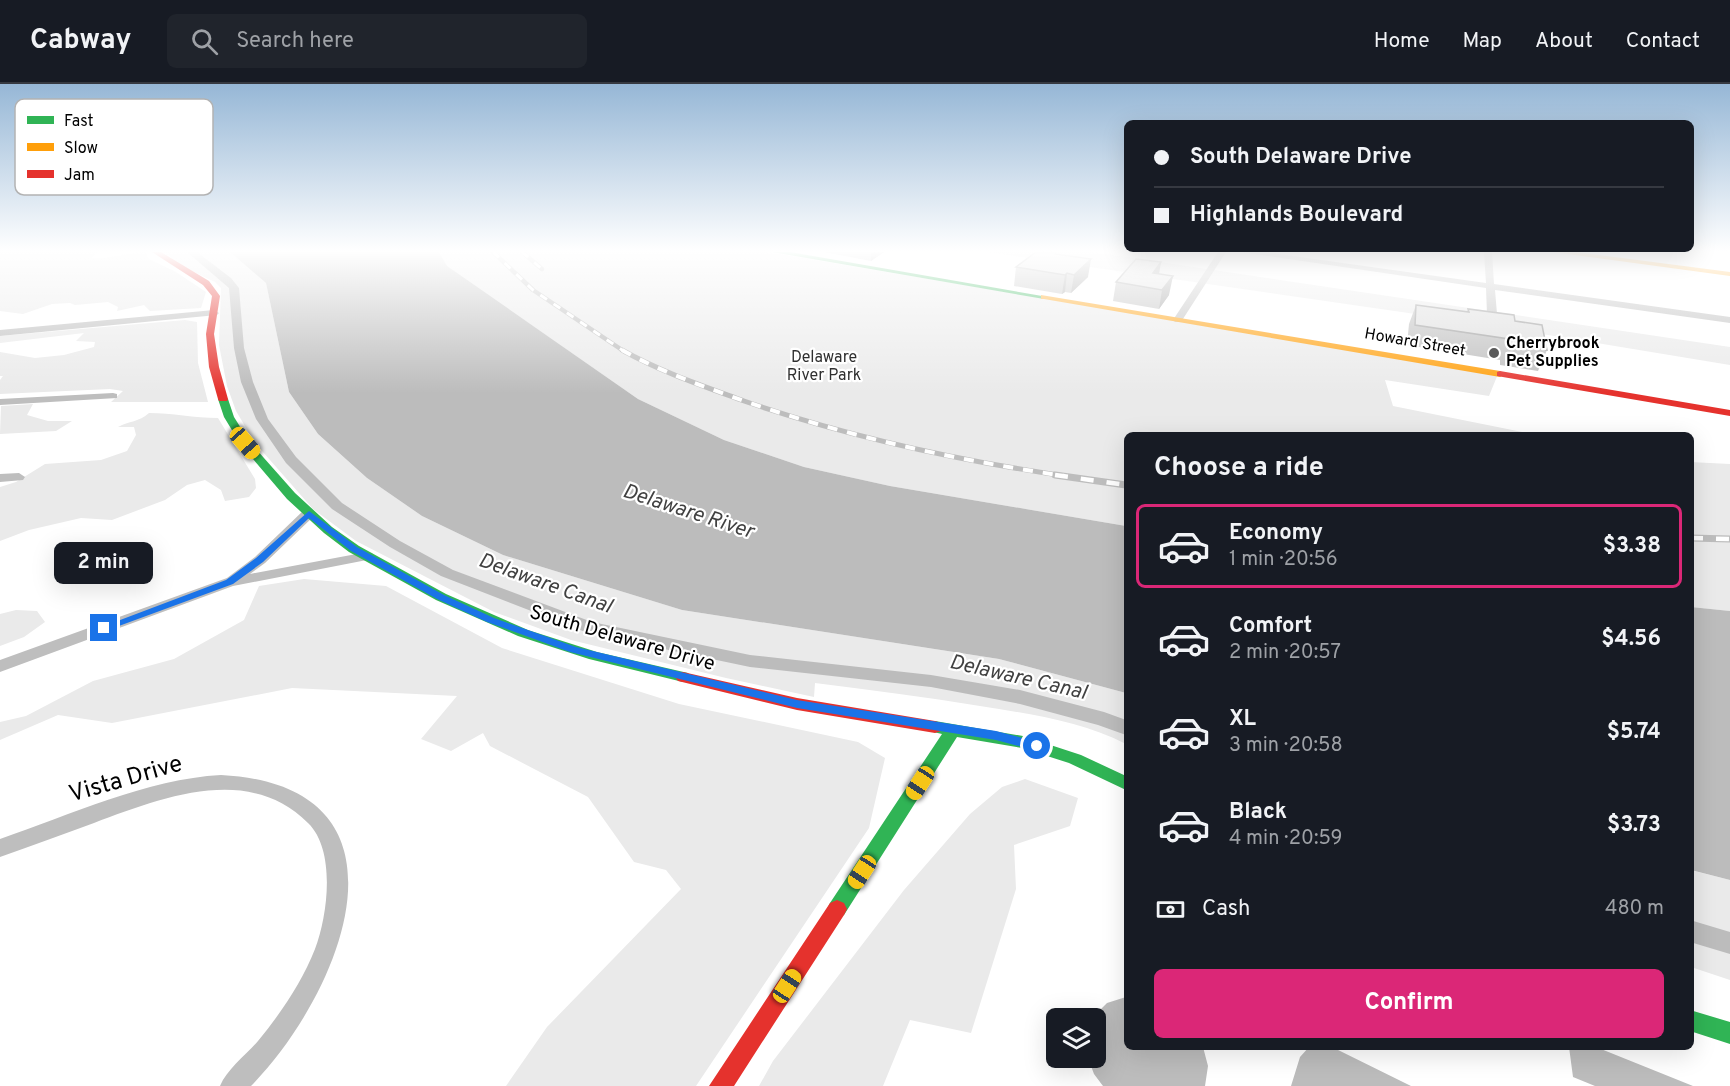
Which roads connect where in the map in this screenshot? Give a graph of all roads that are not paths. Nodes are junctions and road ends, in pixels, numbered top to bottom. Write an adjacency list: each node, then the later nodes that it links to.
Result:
1 (216, 299): 6 (main road, South Delaware Drive)
2 (1052, 299): 8 (main road, Howard Street)
3 (1192, 299): 8 (street)
4 (1491, 299): 7 (street)
5 (1576, 299): 9 (street)
6 (214, 313): 10 (street); 16 (main road, South Delaware Drive)
7 (1492, 314)
8 (1178, 320): 13 (main road, Howard Street)
9 (1730, 320)
10 (0, 333)
11 (113, 396): 12 (street)
12 (0, 402)
13 (1730, 413)
14 (19, 477): 15 (street)
15 (0, 478)
16 (309, 513): 17 (main road, South Delaware Drive); 18 (street)
17 (368, 556): 18 (street); 20 (main road, South Delaware Drive)
18 (229, 582): 19 (street)
19 (0, 666)
20 (954, 729): 21 (main road, South Delaware Drive); 26 (main road)
21 (1124, 782)
22 (0, 848): 25 (street, Vista Drive)
23 (1694, 1021): 24 (main road)
24 (1730, 1033)
25 (233, 1086)
26 (721, 1086)

